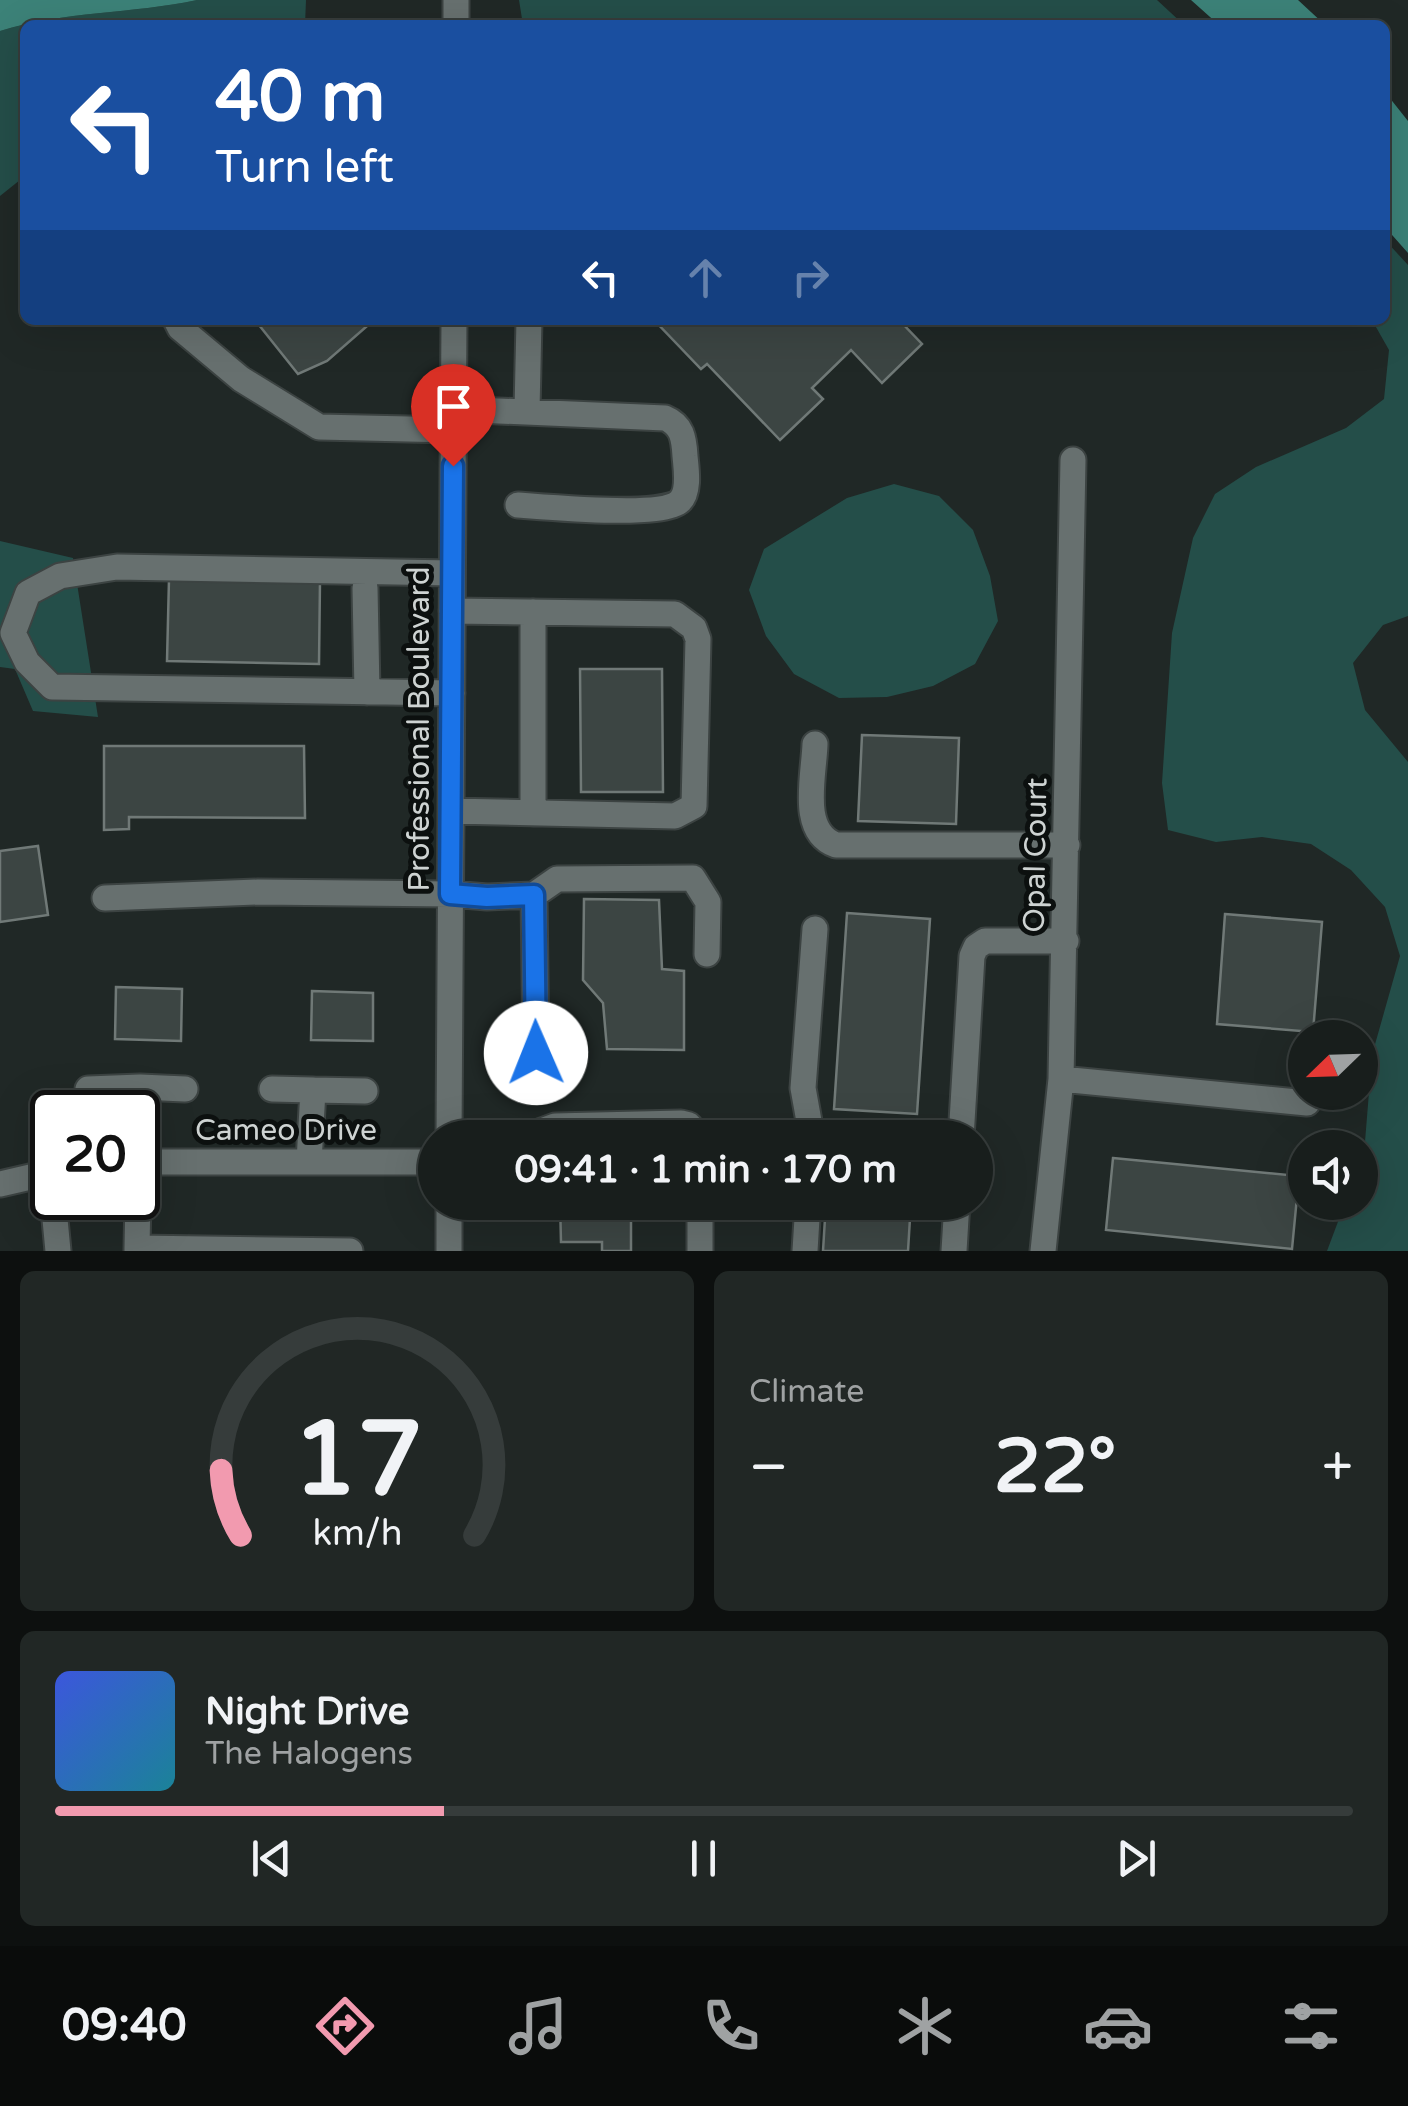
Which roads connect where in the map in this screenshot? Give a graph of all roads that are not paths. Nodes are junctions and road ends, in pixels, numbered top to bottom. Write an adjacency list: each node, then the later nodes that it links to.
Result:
1 (178, 325): 5 (street)
2 (454, 325): 5 (street, Professional Boulevard)
3 (529, 325): 4 (street)
4 (527, 410): 5 (street); 7 (street)
5 (453, 419): 8 (street, Professional Boulevard)
6 (1074, 460): 17 (street, Opal Court)
7 (518, 506)
8 (452, 574): 10 (street, Professional Boulevard); 12 (street)
9 (365, 588): 12 (street)
10 (452, 611): 11 (street); 13 (street, Professional Boulevard)
11 (533, 612): 16 (street); 16 (street)
12 (368, 692): 13 (street)
13 (452, 693): 15 (street, Professional Boulevard)
14 (816, 744): 17 (street)
15 (451, 811): 16 (street); 18 (street, Professional Boulevard)
16 (533, 813)
17 (1068, 846): 22 (street, Opal Court)
18 (450, 894): 19 (street); 20 (street); 34 (street, Professional Boulevard)
19 (534, 895): 23 (street); 24 (street)
20 (105, 898)
21 (814, 928): 35 (street)
22 (1066, 941): 25 (street, Opal Court); 36 (street)
23 (707, 954)
24 (536, 1053)
25 (1061, 1079): 33 (street); 56 (street, Opal Court)
26 (140, 1087): 27 (street); 28 (street); 30 (street)
27 (88, 1089)
28 (185, 1089)
29 (272, 1089): 31 (street)
30 (140, 1090)
31 (313, 1090): 32 (street); 38 (street)
32 (365, 1091)
33 (1288, 1101)
34 (449, 1120)
35 (809, 1120)
36 (962, 1120)
37 (160, 1162): 38 (street, Cameo Drive)
38 (308, 1162): 39 (street, Cameo Drive)
39 (418, 1162)
40 (0, 1184): 41 (street)
41 (30, 1184)
42 (55, 1220): 50 (street)
43 (138, 1220): 48 (street)
44 (449, 1220): 52 (street)
45 (700, 1220): 53 (street)
46 (807, 1220): 54 (street)
47 (956, 1220): 55 (street)
48 (137, 1250): 49 (street)
49 (303, 1250): 51 (street)
50 (58, 1251)
51 (350, 1251)
52 (449, 1251)
53 (700, 1251)
54 (805, 1251)
55 (954, 1251)
56 (1043, 1251)

